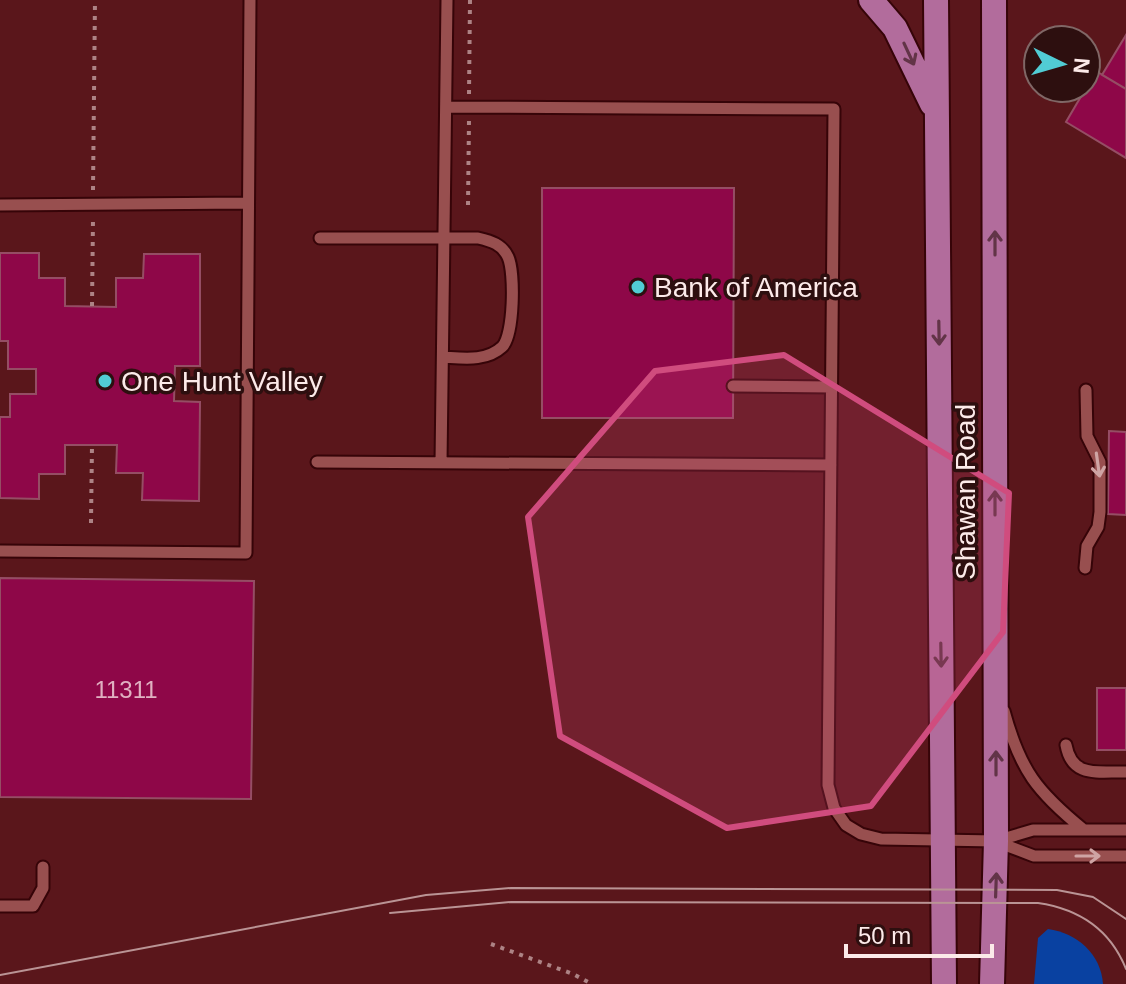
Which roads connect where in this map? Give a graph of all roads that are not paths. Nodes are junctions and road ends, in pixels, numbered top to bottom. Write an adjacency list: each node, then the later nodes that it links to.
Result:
1 (250, 0): 8 (lane)
2 (447, 0): 6 (lane)
3 (871, 0): 7 (main road, one-way to 7)
4 (936, 0): 7 (main road, Shawan Road)
5 (994, 0): 21 (main road, Shawan Road, one-way to 5)
6 (446, 107): 11 (lane); 14 (lane)
7 (936, 115): 26 (main road, Shawan Road, one-way to 26)
8 (247, 203): 9 (lane); 19 (lane)
9 (0, 205)
10 (320, 238): 11 (lane)
11 (444, 238): 12 (lane); 12 (lane)
12 (443, 357): 17 (lane)
13 (733, 386): 14 (lane)
14 (831, 387): 18 (lane)
15 (1086, 390): 20 (lane, one-way to 20)
16 (317, 462): 17 (lane)
17 (441, 463): 18 (lane)
18 (831, 465): 26 (lane)
19 (0, 551)
20 (1085, 568)
21 (996, 683): 24 (lane); 27 (main road, Shawan Road, one-way to 21)
22 (1066, 745): 23 (lane)
23 (1126, 772)
24 (1084, 830): 25 (lane); 27 (lane)
25 (1126, 830)
26 (943, 841): 27 (lane); 31 (main road, Shawan Road)
27 (996, 841): 28 (lane, one-way to 28); 32 (main road, Shawan Road, one-way to 27)
28 (1126, 856)
29 (43, 867): 30 (lane)
30 (0, 906)
31 (944, 984)
32 (992, 984)

